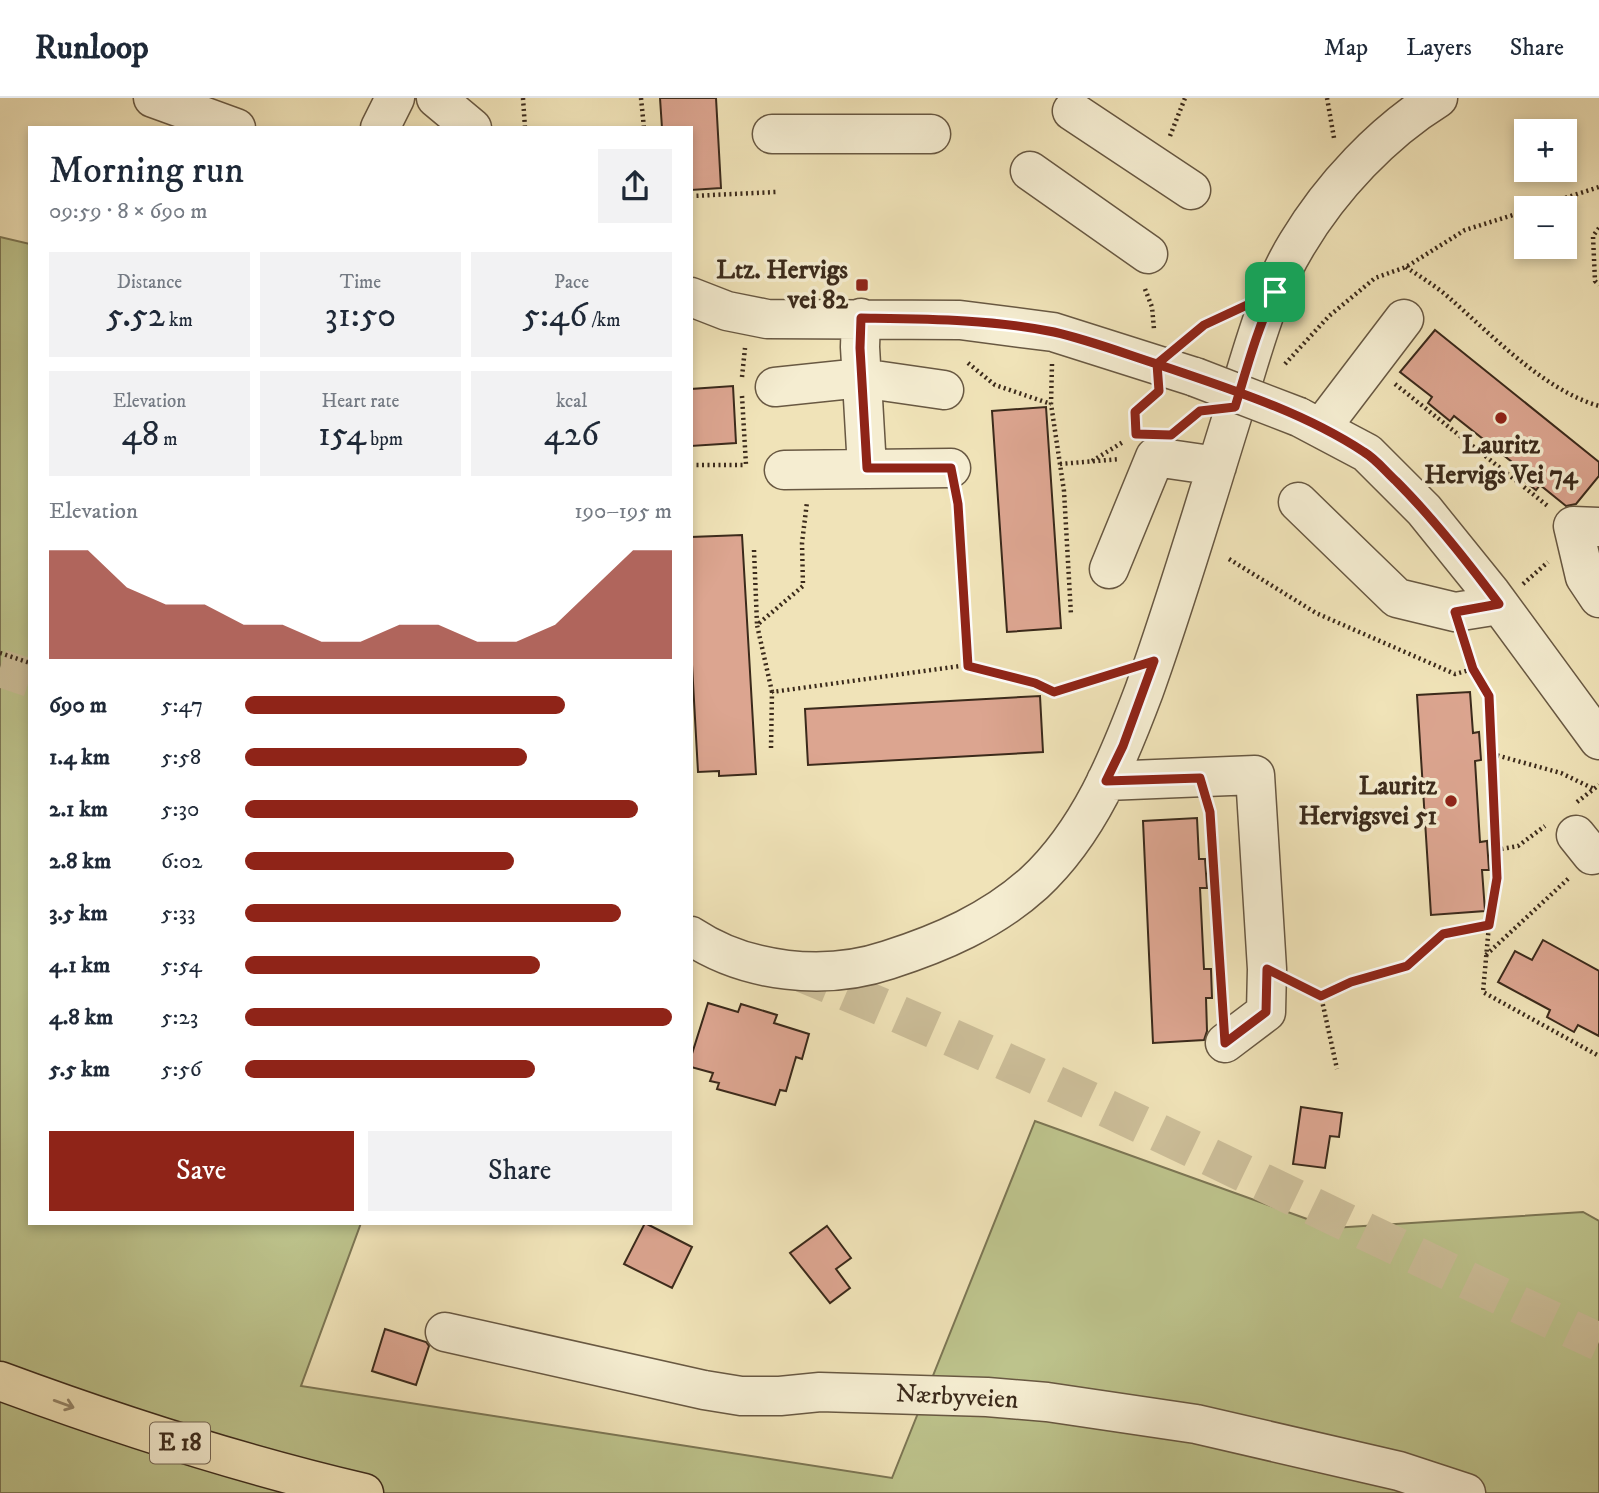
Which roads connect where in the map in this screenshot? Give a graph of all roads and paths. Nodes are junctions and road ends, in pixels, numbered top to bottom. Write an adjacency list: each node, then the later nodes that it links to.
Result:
1 (153, 98): 9 (street)
2 (395, 98): 10 (street)
3 (436, 98): 11 (street)
4 (523, 98): 12 (path)
5 (641, 98): 13 (path)
6 (1185, 98): 16 (path)
7 (1438, 98): 28 (street)
8 (1072, 111): 16 (street)
9 (230, 126)
10 (381, 126)
11 (470, 126)
12 (525, 126)
13 (645, 126)
14 (772, 134): 15 (street)
15 (931, 134)
16 (1150, 163): 19 (street)
17 (1030, 171): 25 (street)
18 (1599, 187): 22 (path)
19 (1191, 190)
20 (776, 192): 21 (path)
21 (693, 196)
22 (1571, 196)
23 (1514, 215): 26 (path)
24 (1599, 228): 27 (path)
25 (1148, 254)
26 (1406, 267): 38 (path); 40 (path)
27 (1599, 285)
28 (1275, 292): 34 (path); 38 (street)
29 (693, 298): 30 (street)
30 (861, 318): 32 (street); 35 (street)
31 (1404, 319): 33 (street)
32 (1054, 332): 34 (street); 39 (path)
33 (1369, 363): 41 (street); 51 (path)
34 (1157, 364): 41 (street, bridge); 42 (path)
35 (861, 378): 36 (street); 37 (street); 47 (street)
36 (775, 387)
37 (944, 390): 39 (path)
38 (1240, 391): 42 (path); 46 (street)
39 (1051, 404): 44 (path)
40 (1599, 406)
41 (1310, 423): 56 (street)
42 (1150, 442): 43 (path); 43 (path); 46 (street); 54 (street)
43 (1092, 461): 44 (path)
44 (1060, 464): 58 (path)
45 (693, 465): 49 (path)
46 (1217, 466): 61 (street)
47 (867, 468): 48 (street); 49 (street)
48 (951, 468): 63 (path)
49 (797, 470): 59 (path)
50 (1298, 502): 57 (street)
51 (1586, 527): 55 (street)
52 (754, 550): 59 (path)
53 (1229, 559): 64 (path)
54 (1109, 569)
55 (1599, 598)
56 (1499, 604): 57 (street); 66 (street)
57 (1455, 612): 64 (path)
58 (1071, 615)
59 (757, 625): 65 (path)
60 (0, 653): 62 (path)
61 (1154, 661): 63 (path); 70 (street)
62 (28, 662)
63 (968, 666): 65 (path)
64 (1473, 669): 68 (path)
65 (772, 692): 67 (path)
66 (1599, 740)
67 (771, 748)
68 (1492, 754): 71 (path); 73 (path)
69 (1200, 778): 70 (street); 76 (street); 78 (path)
70 (1106, 781): 74 (street)
71 (1594, 789)
72 (1592, 851): 75 (path)
73 (1489, 925): 75 (path); 77 (path)
74 (693, 937)
75 (1486, 955): 79 (path)
76 (1267, 969): 77 (path); 78 (street)
77 (1321, 996): 80 (path)
78 (1225, 1043)
79 (1599, 1056)
80 (1337, 1069)
81 (445, 1332): 84 (street, Nærbyveien)
82 (0, 1381): 83 (highway, E 18, one-way to 83)
83 (363, 1493)
84 (1466, 1493)

